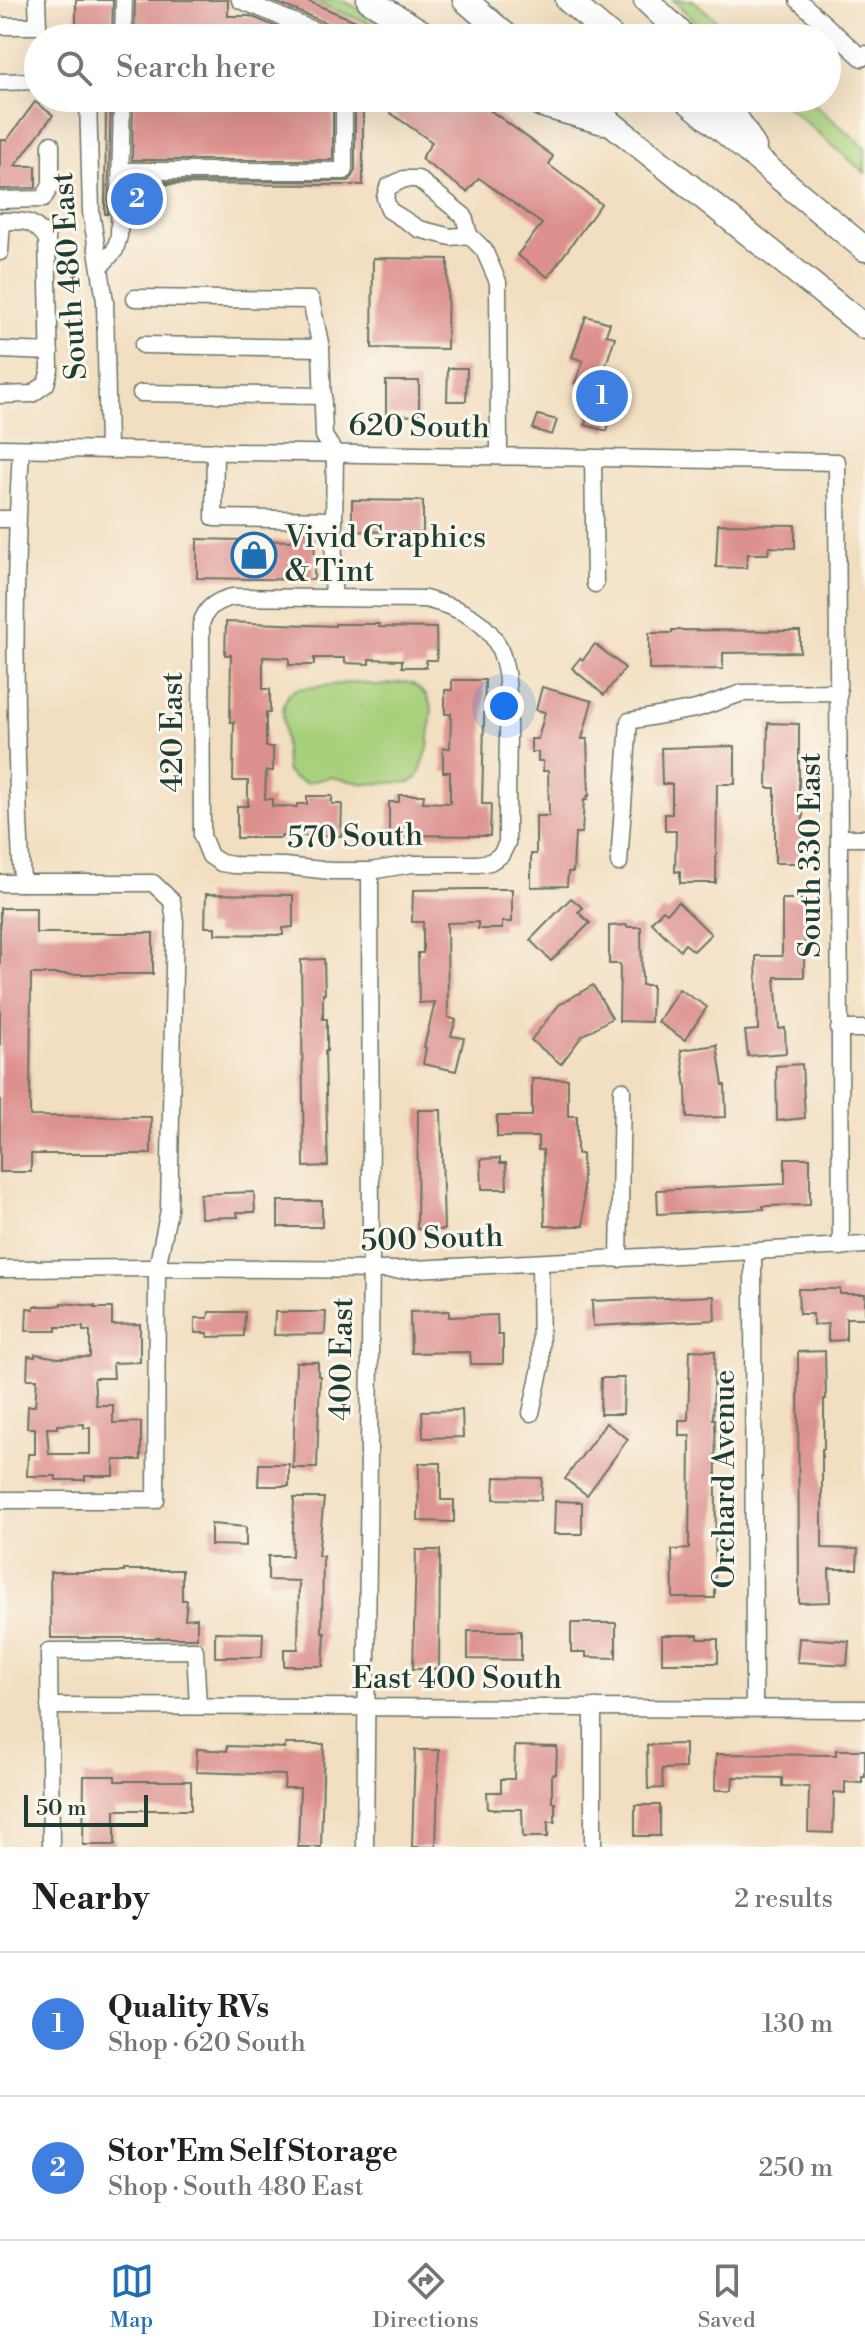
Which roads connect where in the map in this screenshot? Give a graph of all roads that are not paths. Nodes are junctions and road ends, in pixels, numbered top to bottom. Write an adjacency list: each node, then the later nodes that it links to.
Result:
1 (37, 0): 9 (street)
2 (124, 0): 10 (street)
3 (240, 0): 11 (street)
4 (369, 0): 12 (highway)
5 (465, 0): 13 (highway)
6 (568, 0): 14 (highway)
7 (646, 0): 15 (highway)
8 (798, 0): 16 (street)
9 (38, 24)
10 (123, 24)
11 (299, 24)
12 (408, 24)
13 (493, 24)
14 (596, 24)
15 (671, 24)
16 (824, 24)
17 (0, 26): 18 (street)
18 (24, 26)
19 (841, 39): 20 (street)
20 (865, 54)
21 (24, 81): 22 (street)
22 (0, 82)
23 (88, 112): 39 (street, South 480 East)
24 (122, 112): 33 (street)
25 (344, 112): 33 (street)
26 (568, 112): 30 (highway)
27 (596, 112): 30 (highway)
28 (701, 112): 32 (highway)
29 (733, 112): 32 (highway)
30 (609, 123): 41 (highway)
31 (51, 144): 34 (street)
32 (766, 166): 37 (highway)
33 (121, 171): 39 (street)
34 (0, 200)
35 (1, 221): 38 (street); 45 (street)
36 (469, 235): 36 (street); 54 (street)
37 (865, 249)
38 (0, 252)
39 (100, 267): 51 (street, South 480 East)
40 (135, 298): 43 (street)
41 (865, 327)
42 (143, 345): 43 (street)
43 (321, 348): 48 (street)
44 (0, 350): 45 (street)
45 (50, 352): 47 (street)
46 (141, 393): 48 (street)
47 (0, 395)
48 (323, 396): 53 (street)
49 (0, 448): 50 (street, 620 South)
50 (21, 449): 51 (street, 620 South); 57 (street)
51 (108, 449): 52 (street, 620 South)
52 (215, 451): 53 (street, 620 South); 58 (street)
53 (335, 453): 54 (street, 620 South); 58 (street)
54 (499, 456): 55 (street, 620 South)
55 (593, 458): 56 (street, 620 South); 59 (street)
56 (837, 462): 63 (street, South 330 East)
57 (9, 519): 60 (street)
58 (334, 520): 61 (street)
59 (595, 584)
60 (8, 591): 62 (street)
61 (333, 598): 66 (street, 420 East); 68 (street, 570 South)
62 (7, 634): 70 (street)
63 (839, 692): 64 (street, South 330 East); 67 (street)
64 (839, 838): 65 (street); 71 (street, South 330 East)
65 (865, 838)
66 (210, 856): 68 (street, 570 South)
67 (619, 863)
68 (370, 871): 81 (street, 400 East)
69 (0, 883): 70 (street)
70 (22, 883): 79 (street)
71 (839, 1029): 72 (street); 75 (street, South 330 East)
72 (865, 1029)
73 (622, 1090): 77 (street)
74 (865, 1245): 75 (street, 500 South)
75 (841, 1247): 76 (street, 500 South)
76 (753, 1251): 77 (street, 500 South); 88 (street, Orchard Avenue)
77 (619, 1259): 78 (street, 500 South)
78 (540, 1263): 81 (street, 500 South); 82 (street)
79 (157, 1268): 80 (street, 500 South); 81 (street, 500 South); 83 (street)
80 (0, 1269)
81 (371, 1270): 86 (street, 400 East)
82 (531, 1413)
83 (0, 1500)
84 (49, 1706): 85 (street, East 400 South); 85 (street); 90 (street)
85 (198, 1706): 86 (street, East 400 South)
86 (366, 1706): 87 (street, East 400 South); 91 (street, 400 East)
87 (593, 1707): 88 (street, East 400 South); 92 (street)
88 (754, 1708): 89 (street, East 400 South)
89 (865, 1709)
90 (51, 1847)
91 (365, 1847)
92 (593, 1847)

